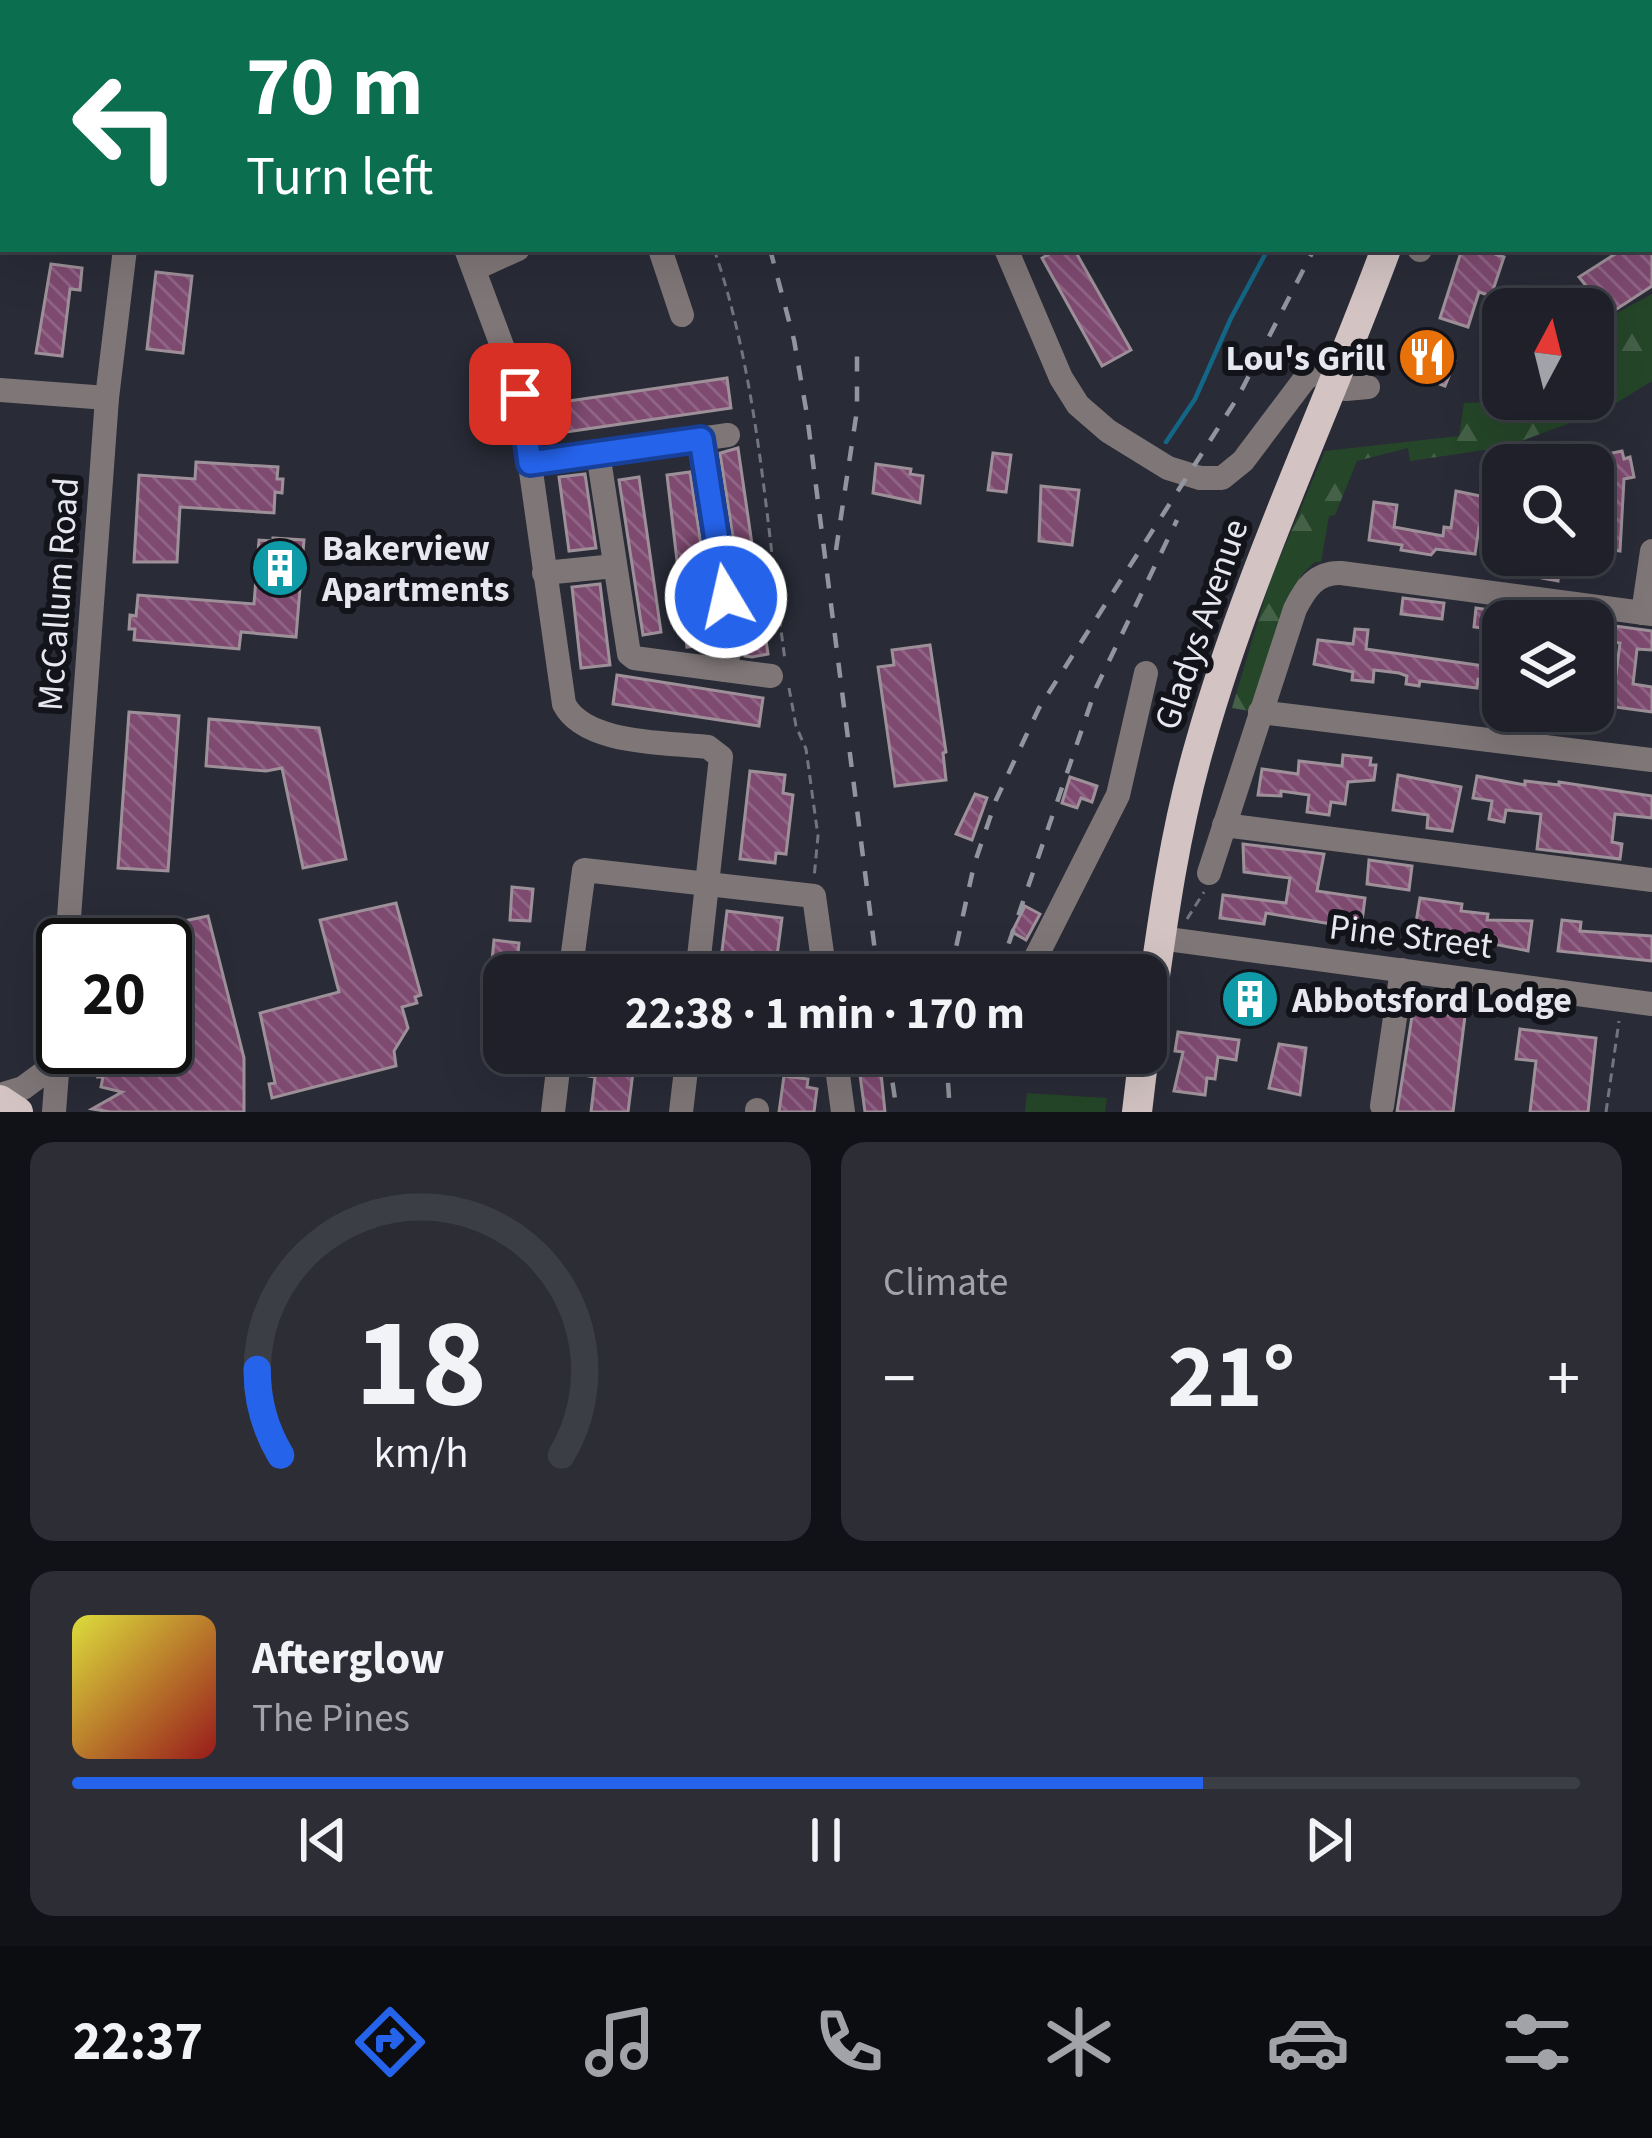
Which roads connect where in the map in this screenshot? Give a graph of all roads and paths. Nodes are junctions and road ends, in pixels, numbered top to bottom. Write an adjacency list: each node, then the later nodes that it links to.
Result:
1 (125, 252): 13 (street, McCallum Road)
2 (504, 252): 7 (street)
3 (661, 252): 8 (street)
4 (715, 252): 31 (path)
5 (1007, 252): 9 (street)
6 (1386, 252): 9 (main road, Gladys Avenue)
7 (470, 259): 17 (street)
8 (682, 314)
9 (1345, 349): 10 (main road, Gladys Avenue)
10 (1330, 385): 11 (street); 33 (main road, Gladys Avenue)
11 (1369, 387)
12 (0, 390): 13 (street)
13 (107, 398): 32 (street, McCallum Road)
14 (728, 435): 15 (street)
15 (701, 439): 16 (street); 22 (street)
16 (598, 453): 17 (street); 19 (street)
17 (530, 463): 20 (street)
18 (1652, 551): 21 (street)
19 (615, 566): 20 (street); 22 (street)
20 (544, 572): 30 (street)
21 (1648, 613): 25 (street)
22 (725, 670): 24 (street)
23 (1146, 674): 37 (street)
24 (771, 676)
25 (1260, 712): 26 (street); 27 (street)
26 (1652, 760)
27 (1224, 825): 28 (street); 29 (street)
28 (1209, 873): 33 (path)
29 (1652, 880)
30 (708, 884): 31 (street); 34 (street); 35 (street)
31 (814, 896): 36 (street)
32 (69, 918)
33 (1173, 930): 38 (main road, Gladys Avenue); 39 (street, Pine Street)
34 (573, 954)
35 (700, 954)
36 (822, 954)
37 (1038, 954)
38 (1167, 954)
39 (1402, 970): 40 (street, Pine Street); 49 (street)
40 (1652, 1004)
41 (1619, 1022): 56 (path)
42 (42, 1074): 48 (street)
43 (56, 1074): 51 (street)
44 (558, 1074): 52 (street)
45 (686, 1074): 53 (street)
46 (838, 1074): 54 (street)
47 (1142, 1074): 55 (main road)
48 (0, 1097): 50 (main road)
49 (1382, 1106)
50 (18, 1112)
51 (54, 1112)
52 (553, 1112)
53 (681, 1112)
54 (843, 1112)
55 (1137, 1112)
56 (1606, 1112)

